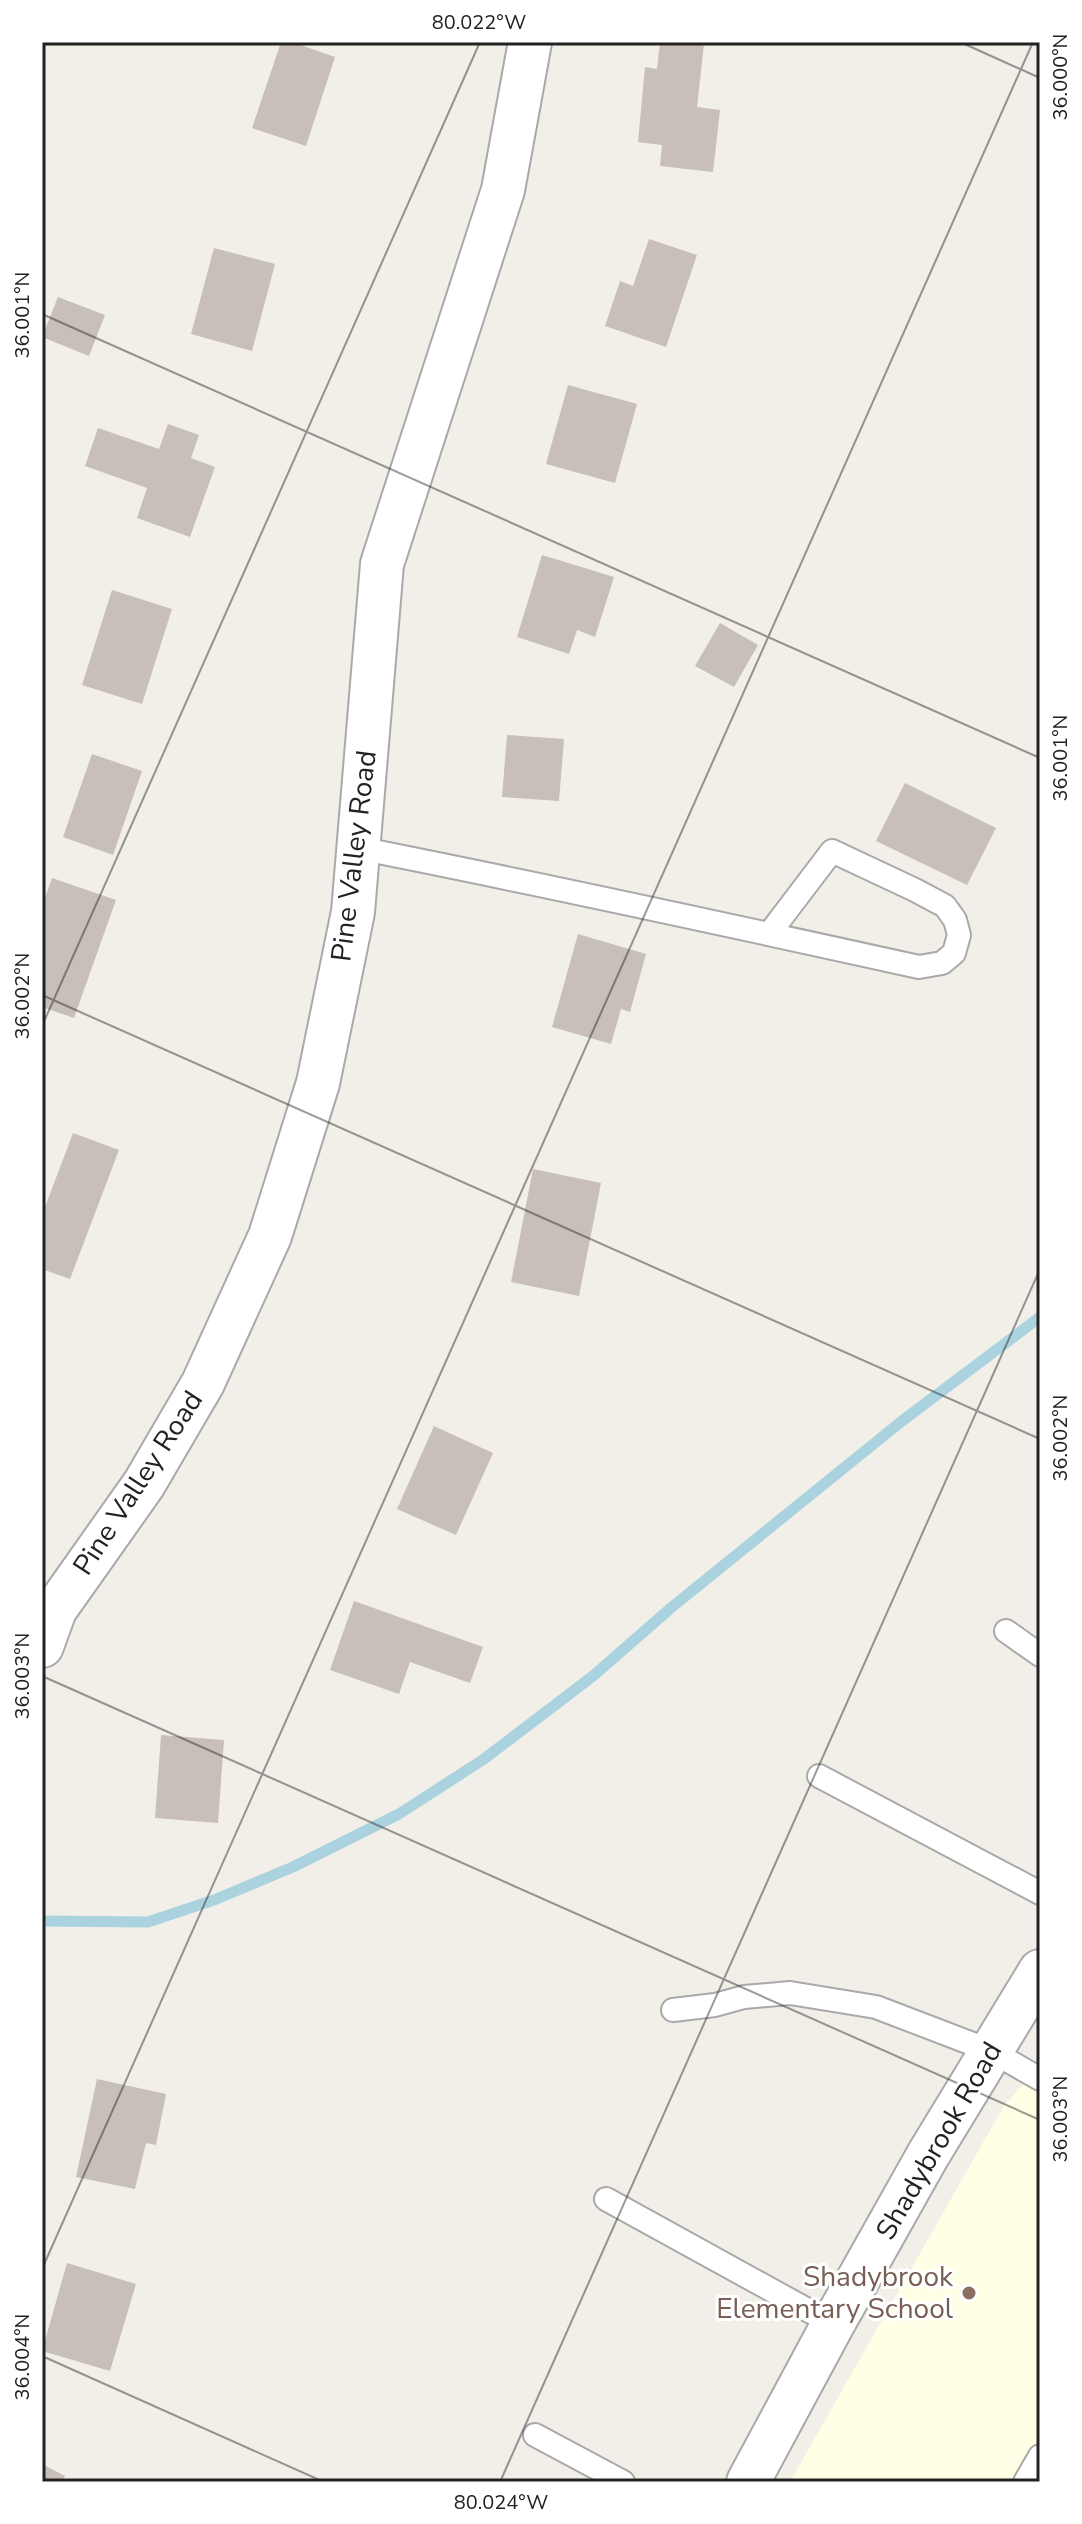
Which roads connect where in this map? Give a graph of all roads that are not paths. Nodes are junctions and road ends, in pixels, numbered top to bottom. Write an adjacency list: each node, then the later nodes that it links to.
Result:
1 (530, 42): 2 (street, Pine Valley Road)
2 (358, 848): 3 (lane); 4 (street, Pine Valley Road)
3 (769, 934): 3 (lane)
4 (46, 1623)
5 (1006, 1631): 6 (lane)
6 (1040, 1655)
7 (819, 1776): 8 (lane)
8 (1040, 1893)
9 (1040, 1971): 11 (street, Shadybrook Road)
10 (673, 2010): 11 (lane)
11 (991, 2051): 12 (lane); 14 (street, Shadybrook Road)
12 (1040, 2079)
13 (606, 2199): 14 (lane)
14 (833, 2324): 18 (street, Shadybrook Road)
15 (535, 2435): 17 (lane)
16 (1040, 2456): 19 (lane)
17 (623, 2482)
18 (748, 2482)
19 (1025, 2482)

